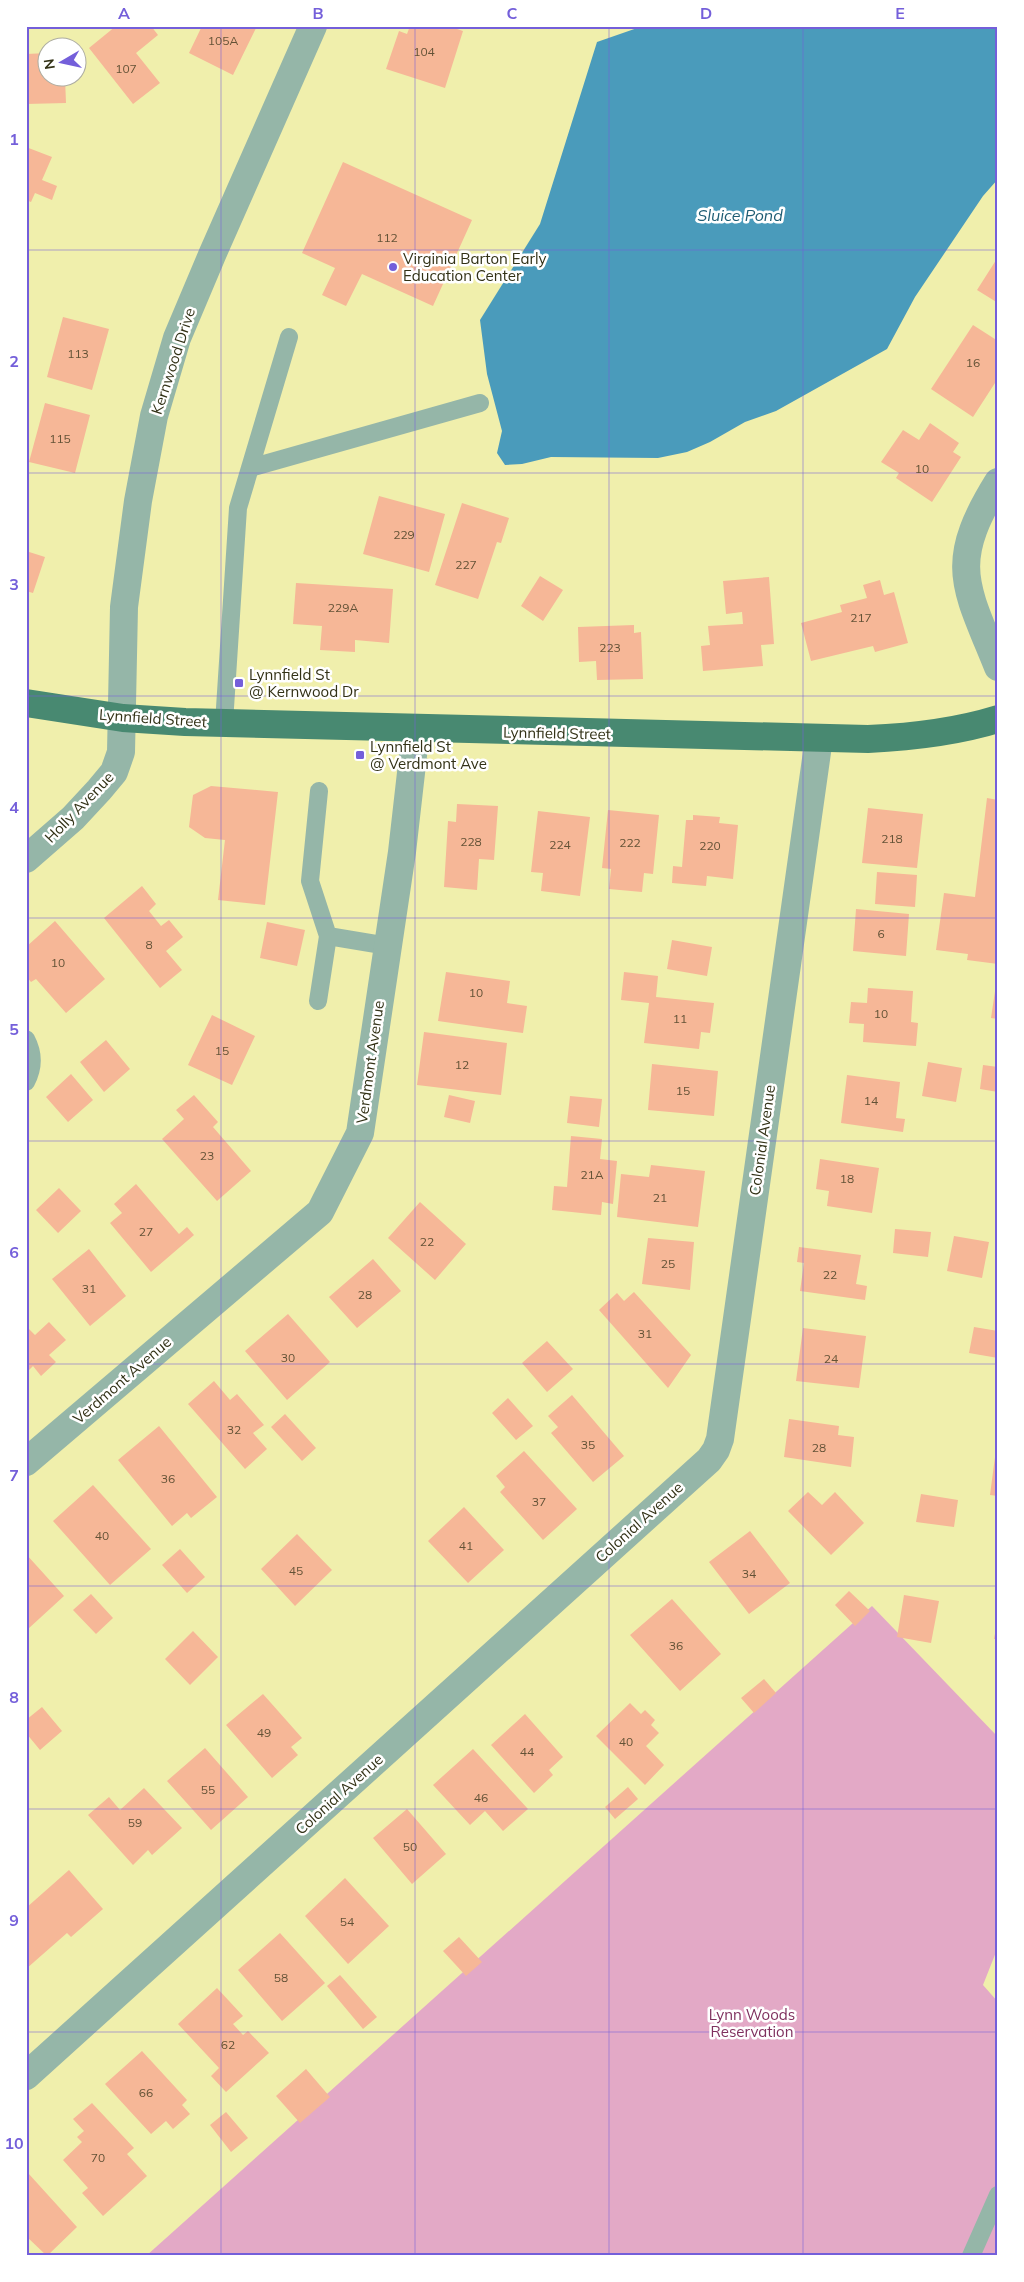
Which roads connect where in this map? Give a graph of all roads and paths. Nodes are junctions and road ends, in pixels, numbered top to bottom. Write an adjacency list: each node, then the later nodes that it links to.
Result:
1 (313, 26): 8 (street, Kernwood Drive)
2 (289, 337): 4 (lane)
3 (480, 402): 4 (lane)
4 (250, 468): 10 (lane)
5 (998, 482): 6 (street)
6 (998, 667)
7 (26, 704): 8 (main road, Lynnfield Street)
8 (122, 718): 10 (main road, Lynnfield Street); 14 (street, Holly Avenue)
9 (998, 720): 12 (main road, Lynnfield Street)
10 (224, 723): 11 (main road, Lynnfield Street)
11 (416, 729): 12 (main road, Lynnfield Street); 16 (street, Verdmont Avenue)
12 (819, 738): 21 (street, Colonial Avenue)
13 (319, 791): 15 (lane)
14 (26, 859)
15 (328, 936): 16 (lane); 17 (lane)
16 (388, 946): 20 (street, Verdmont Avenue)
17 (318, 1001)
18 (26, 1039): 19 (lane)
19 (26, 1082)
20 (26, 1462)
21 (26, 2076)
22 (998, 2195): 23 (lane)
23 (971, 2256)

